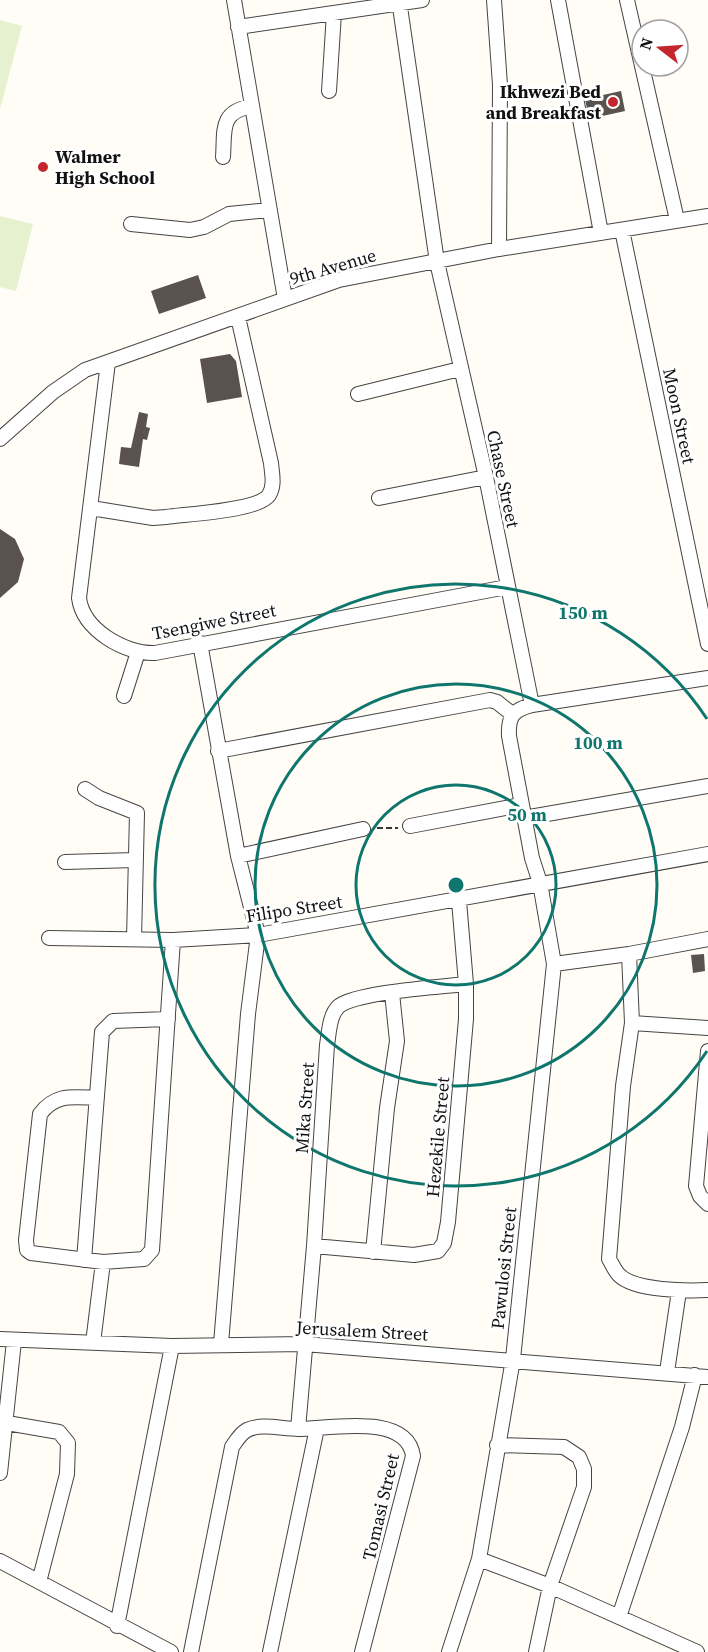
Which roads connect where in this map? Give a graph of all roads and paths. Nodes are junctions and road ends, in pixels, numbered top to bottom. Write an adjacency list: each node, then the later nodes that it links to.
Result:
1 (234, 0): 8 (street)
2 (422, 0): 6 (street)
3 (494, 0): 18 (street)
4 (558, 0): 17 (street)
5 (627, 0): 14 (street)
6 (400, 2): 7 (street); 19 (street, Chase Street)
7 (333, 14): 8 (street); 9 (street)
8 (238, 27): 10 (street)
9 (329, 91)
10 (252, 106): 11 (street); 12 (street)
11 (224, 157)
12 (269, 210): 15 (street); 20 (street)
13 (708, 216): 14 (street, 9th Avenue)
14 (677, 220): 16 (street, 9th Avenue)
15 (131, 224)
16 (622, 230): 17 (street, 9th Avenue); 31 (street, Moon Street)
17 (601, 233): 18 (street, 9th Avenue)
18 (499, 249): 19 (street, 9th Avenue)
19 (437, 262): 20 (street, 9th Avenue); 23 (street, Chase Street)
20 (285, 299): 21 (street, 9th Avenue)
21 (238, 316): 22 (street, 9th Avenue); 28 (street)
22 (108, 362): 25 (street, 9th Avenue); 28 (street, Tsengiwe Street)
23 (460, 369): 24 (street); 26 (street, Chase Street)
24 (358, 394)
25 (0, 439)
26 (486, 477): 27 (street); 29 (street, Chase Street)
27 (379, 498)
28 (91, 508): 32 (street, Tsengiwe Street)
29 (507, 586): 30 (street, Tsengiwe Street); 35 (street, Chase Street)
30 (200, 643): 32 (street, Tsengiwe Street); 37 (street)
31 (708, 644)
32 (138, 652): 34 (street)
33 (708, 678): 35 (street)
34 (124, 696)
35 (532, 705): 36 (street)
36 (512, 714): 37 (street); 40 (street, Pawulosi Street)
37 (218, 751): 44 (street)
38 (708, 786): 40 (street)
39 (85, 789): 45 (street)
40 (523, 812): 41 (street); 47 (street, Pawulosi Street)
41 (410, 826): 42 (path)
42 (363, 829): 44 (street)
43 (708, 854): 47 (street, Filipo Street)
44 (238, 856): 49 (street)
45 (135, 860): 46 (street); 51 (street)
46 (65, 862)
47 (540, 883): 48 (street, Filipo Street); 55 (street, Pawulosi Street)
48 (459, 901): 49 (street, Filipo Street); 56 (street, Hezekile Street)
49 (258, 935): 53 (street, Filipo Street); 72 (street)
50 (49, 938): 51 (street, Filipo Street)
51 (134, 939): 53 (street, Filipo Street)
52 (708, 939): 54 (street)
53 (173, 940): 58 (street)
54 (629, 954): 55 (street); 59 (street)
55 (554, 964): 75 (street, Pawulosi Street)
56 (466, 984): 57 (street, Mika Street); 65 (street, Hezekile Street)
57 (392, 993): 64 (street, Mika Street); 65 (street)
58 (168, 1019): 62 (street); 67 (street)
59 (632, 1023): 60 (street); 69 (street)
60 (708, 1028)
61 (708, 1051): 63 (street)
62 (97, 1098): 66 (street); 66 (street)
63 (708, 1204)
64 (314, 1246): 65 (street, Hezekile Street); 73 (street, Mika Street)
65 (373, 1252)
66 (84, 1260): 67 (street)
67 (103, 1262): 71 (street)
68 (708, 1290): 69 (street)
69 (679, 1291): 76 (street)
70 (7, 1340): 71 (street, Jerusalem Street); 78 (street)
71 (93, 1343): 74 (street, Jerusalem Street)
72 (221, 1344): 73 (street, Jerusalem Street); 74 (street, Jerusalem Street)
73 (304, 1344): 75 (street, Jerusalem Street); 80 (street, Mika Street)
74 (172, 1346): 88 (street)
75 (513, 1359): 76 (street, Jerusalem Street); 81 (street, Pawulosi Street)
76 (668, 1372): 77 (street, Jerusalem Street)
77 (701, 1376): 87 (street)
78 (7, 1423): 82 (street); 85 (street)
79 (317, 1428): 80 (street, Tomasi Street); 91 (street); 92 (street, Tomasi Street)
80 (298, 1429): 90 (street, Tomasi Street)
81 (497, 1445): 83 (street, Pawulosi Street); 86 (street)
82 (0, 1473)
83 (478, 1559): 86 (street); 93 (street, Pawulosi Street)
84 (0, 1561): 85 (street)
85 (39, 1581): 88 (street)
86 (550, 1586): 87 (street); 94 (street)
87 (619, 1617): 95 (street)
88 (117, 1626): 89 (street)
89 (171, 1652)
90 (191, 1652)
91 (270, 1652)
92 (362, 1652)
93 (449, 1652)
94 (536, 1652)
95 (697, 1652)

